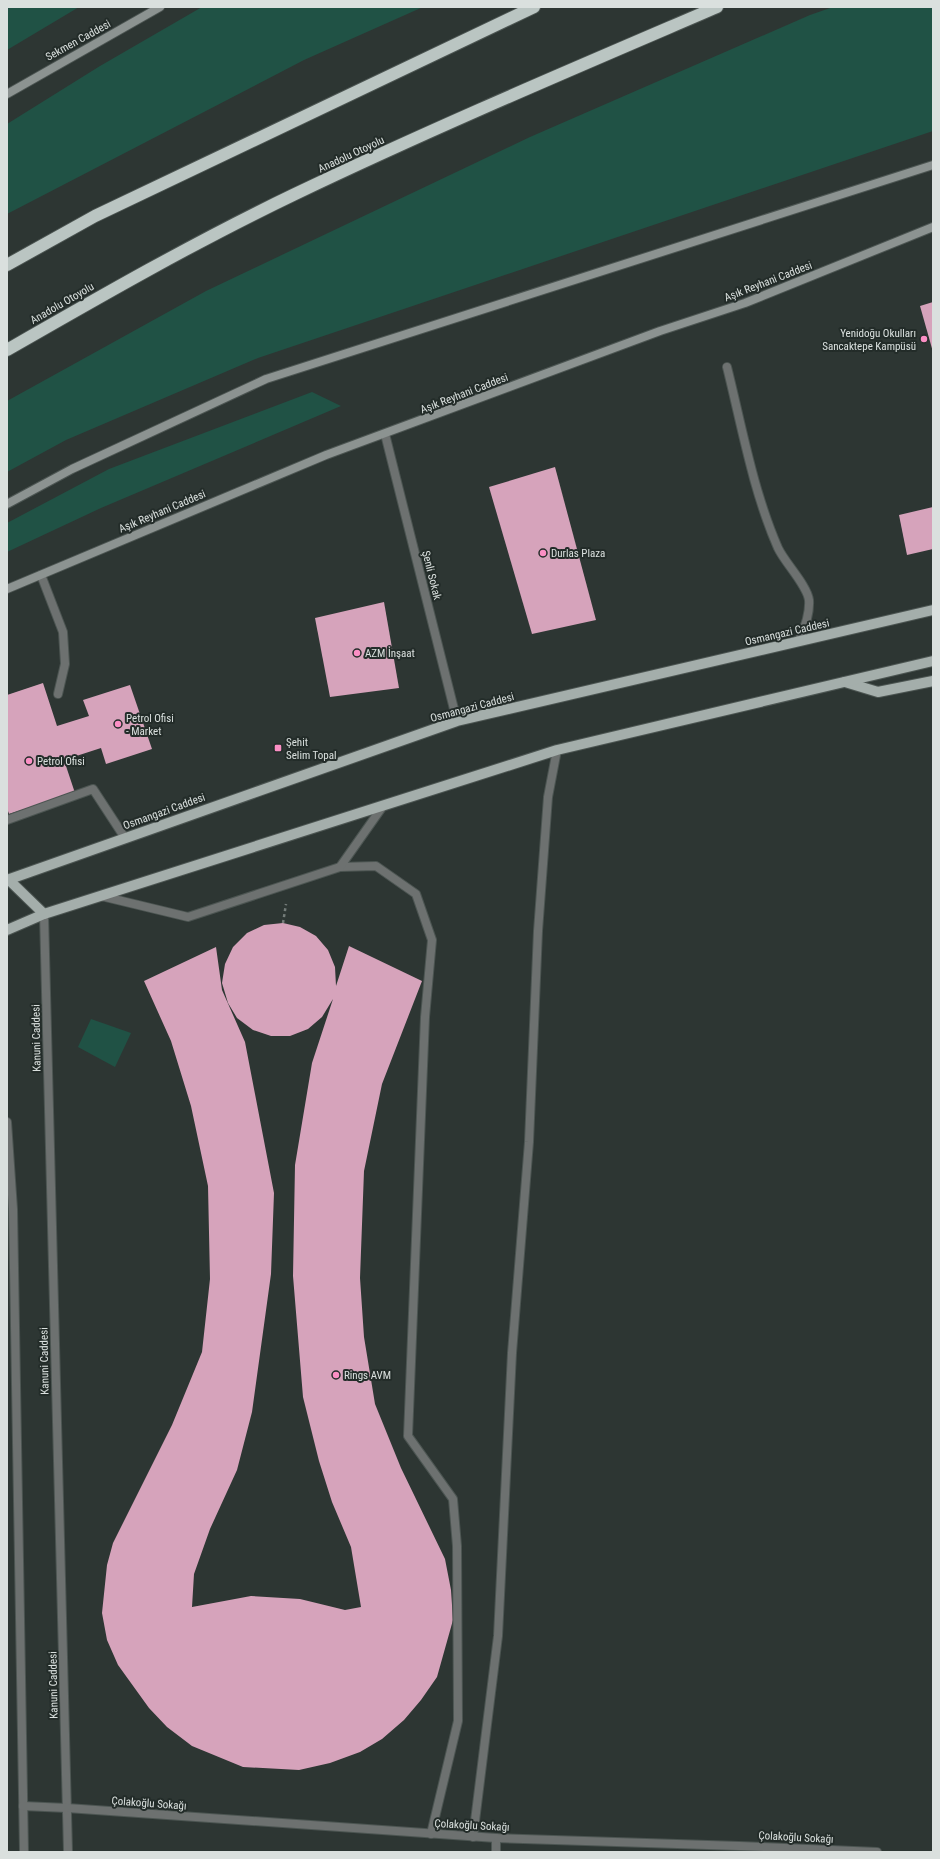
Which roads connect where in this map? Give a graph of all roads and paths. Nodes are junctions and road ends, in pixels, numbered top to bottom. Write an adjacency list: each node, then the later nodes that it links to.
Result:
1 (160, 7): 4 (main road, Sekmen Caddesi)
2 (534, 7): 7 (highway)
3 (717, 7): 8 (highway, Anadolu Otoyolu)
4 (7, 94)
5 (933, 165): 11 (main road)
6 (933, 227): 10 (main road, Aşık Reyhani Caddesi)
7 (7, 265)
8 (7, 350)
9 (726, 367): 15 (street)
10 (385, 434): 12 (main road, Aşık Reyhani Caddesi); 20 (street, Şenli Sokak)
11 (7, 504)
12 (41, 575): 13 (main road, Aşık Reyhani Caddesi); 19 (street)
13 (7, 589)
14 (933, 610): 15 (main road, Osmangazi Caddesi)
15 (799, 641): 20 (main road, Osmangazi Caddesi)
16 (933, 660): 18 (main road)
17 (933, 681): 18 (main road)
18 (844, 682): 21 (main road)
19 (58, 694)
20 (457, 721): 24 (main road, Osmangazi Caddesi)
21 (557, 750): 22 (main road); 34 (street)
22 (383, 806): 25 (street); 27 (main road)
23 (7, 820): 24 (street)
24 (125, 838): 26 (main road, Osmangazi Caddesi)
25 (340, 867): 27 (street); 33 (street)
26 (8, 882): 28 (main road)
27 (101, 896): 28 (main road)
28 (44, 914): 29 (main road); 32 (street, Kanuni Caddesi)
29 (7, 930)
30 (7, 1122): 31 (street)
31 (23, 1806): 32 (street); 36 (street)
32 (67, 1808): 33 (street, Çolakoğlu Sokağı); 37 (street, Kanuni Caddesi)
33 (431, 1834): 34 (street, Çolakoğlu Sokağı)
34 (472, 1837): 35 (street, Çolakoğlu Sokağı)
35 (496, 1838): 38 (street); 39 (street, Çolakoğlu Sokağı)
36 (24, 1852)
37 (68, 1852)
38 (496, 1852)
39 (876, 1852)

